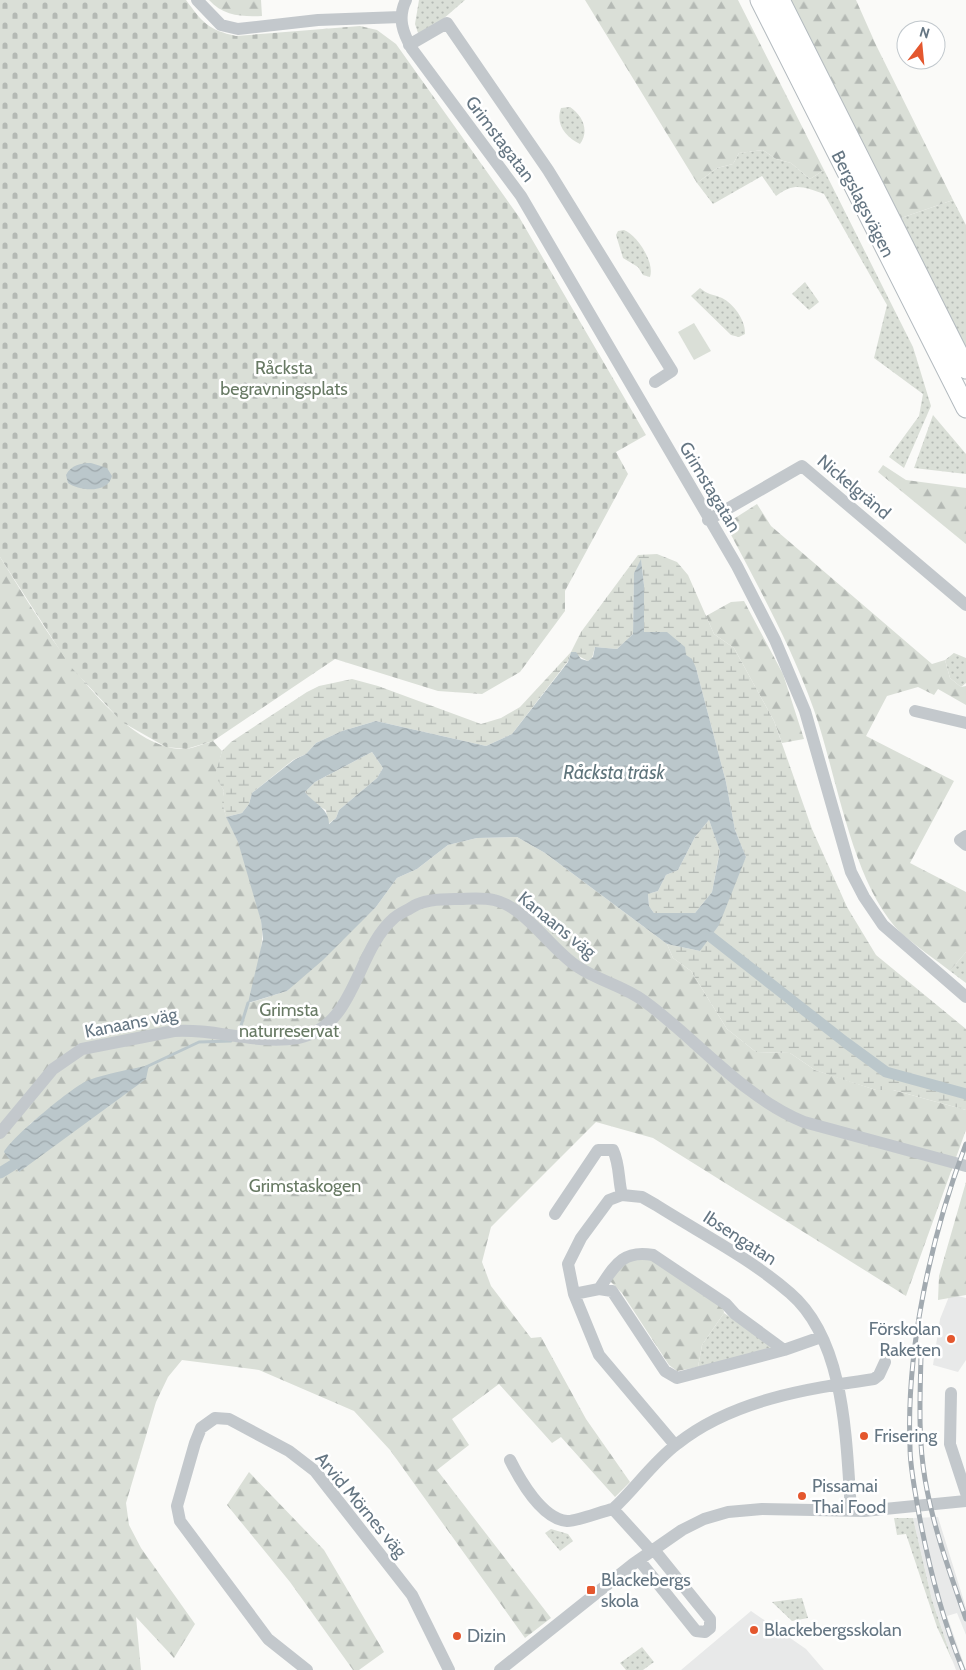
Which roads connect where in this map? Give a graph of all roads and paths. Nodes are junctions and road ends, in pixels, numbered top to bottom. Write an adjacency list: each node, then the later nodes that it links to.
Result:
1 (197, 0): 5 (street)
2 (406, 0): 5 (street)
3 (760, 0): 9 (main road, Bergslagsvägen)
4 (780, 0): 7 (main road, Bergslagsvägen)
5 (401, 17): 6 (street, Grimstagatan)
6 (409, 45): 8 (street); 10 (street, Grimstagatan)
7 (966, 369)
8 (655, 382)
9 (966, 408)
10 (708, 520): 11 (street, Nickelgränd); 16 (street, Grimstagatan)
11 (966, 605)
12 (915, 711): 13 (street)
13 (966, 723)
14 (966, 836): 15 (street)
15 (966, 845)
16 (966, 996)
17 (0, 1133): 18 (street, Kanaans väg)
18 (966, 1166)
19 (622, 1195): 20 (street); 22 (street); 23 (street, Ibsengatan)
20 (556, 1214)
21 (599, 1289): 22 (street); 24 (street); 24 (street)
22 (574, 1294): 28 (street)
23 (821, 1337): 24 (street); 26 (street, Ibsengatan)
24 (784, 1350)
25 (885, 1362): 26 (street)
26 (837, 1384): 28 (street); 33 (street, Ibsengatan)
27 (951, 1392): 30 (street)
28 (675, 1445): 32 (street)
29 (510, 1460): 32 (street)
30 (966, 1493)
31 (966, 1500): 33 (street)
32 (613, 1509): 34 (street)
33 (850, 1510): 34 (street)
34 (653, 1551): 35 (street); 35 (street)
35 (639, 1560): 38 (street)
36 (447, 1669): 37 (street, Arvid Mörnes väg)
37 (307, 1670)
38 (500, 1670)

